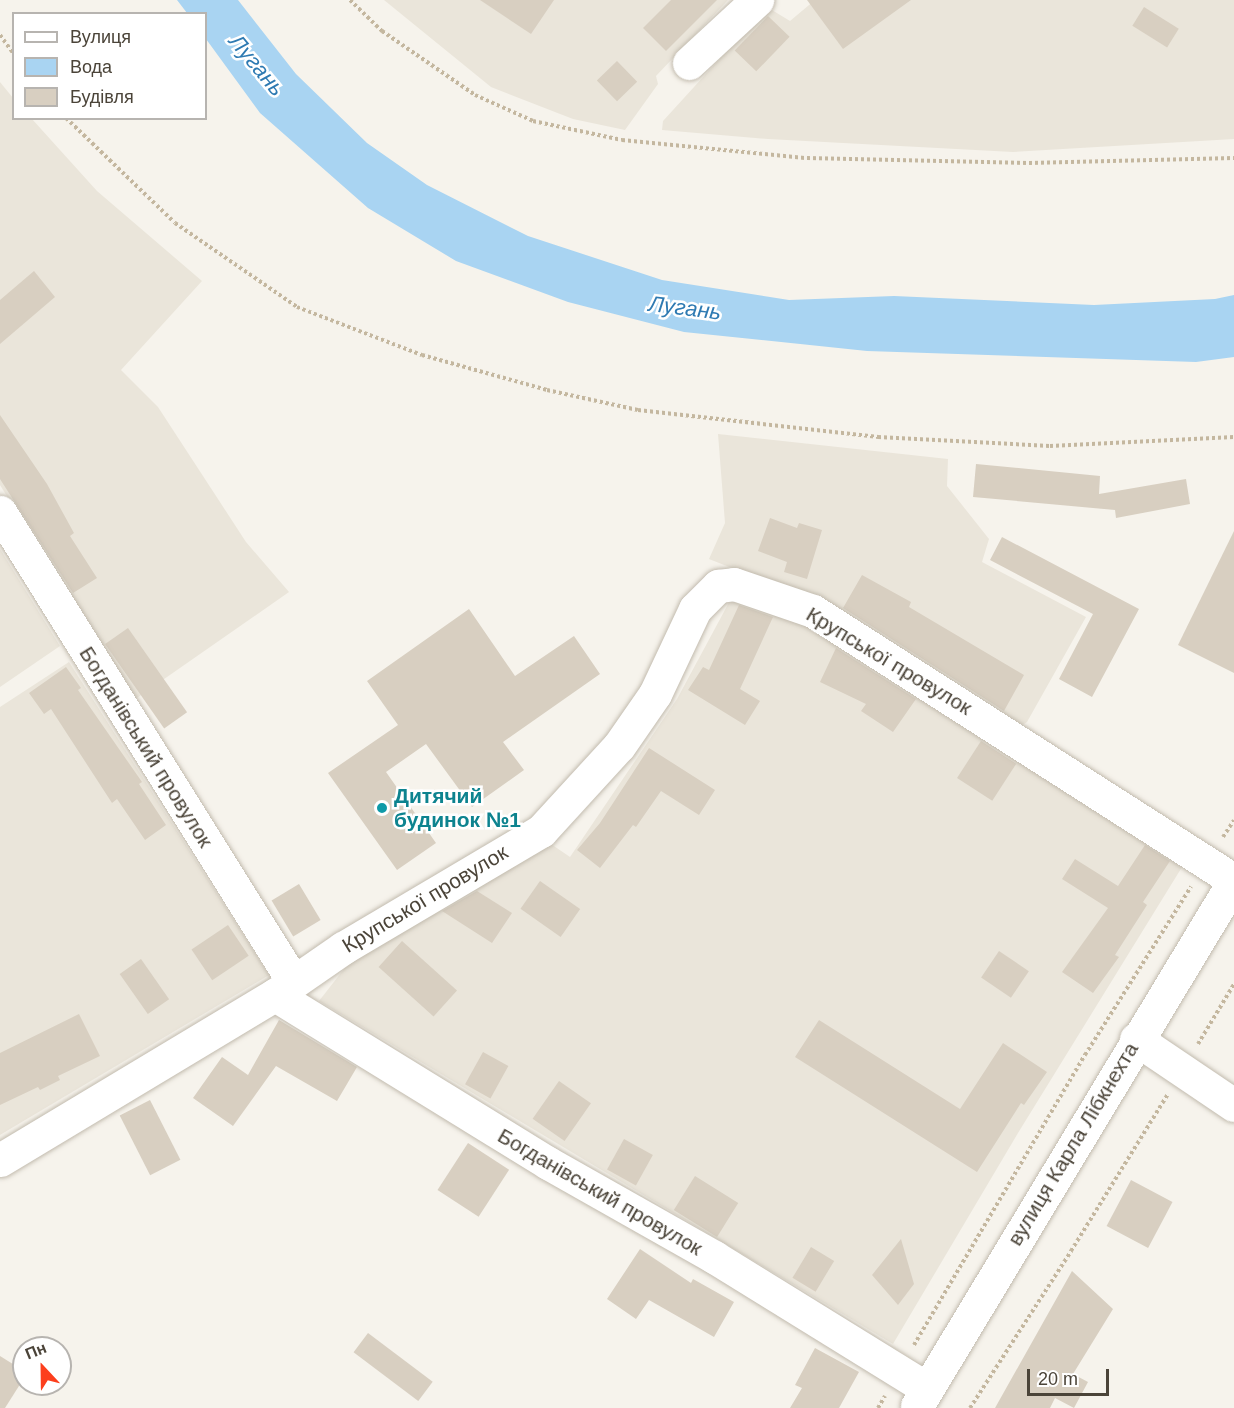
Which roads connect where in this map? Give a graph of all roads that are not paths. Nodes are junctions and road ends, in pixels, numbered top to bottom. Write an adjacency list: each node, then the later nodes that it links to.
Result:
1 (757, 0): 2 (street)
2 (689, 63)
3 (0, 512): 5 (street, Богданівський провулок)
4 (1234, 880): 5 (street, Крупської провулок); 6 (street, вулиця Карла Лібкнехта)
5 (284, 988): 8 (street, Крупської провулок); 9 (street, Богданівський провулок)
6 (1136, 1039): 7 (street); 9 (street, вулиця Карла Лібкнехта)
7 (1234, 1105)
8 (0, 1160)
9 (921, 1398)

